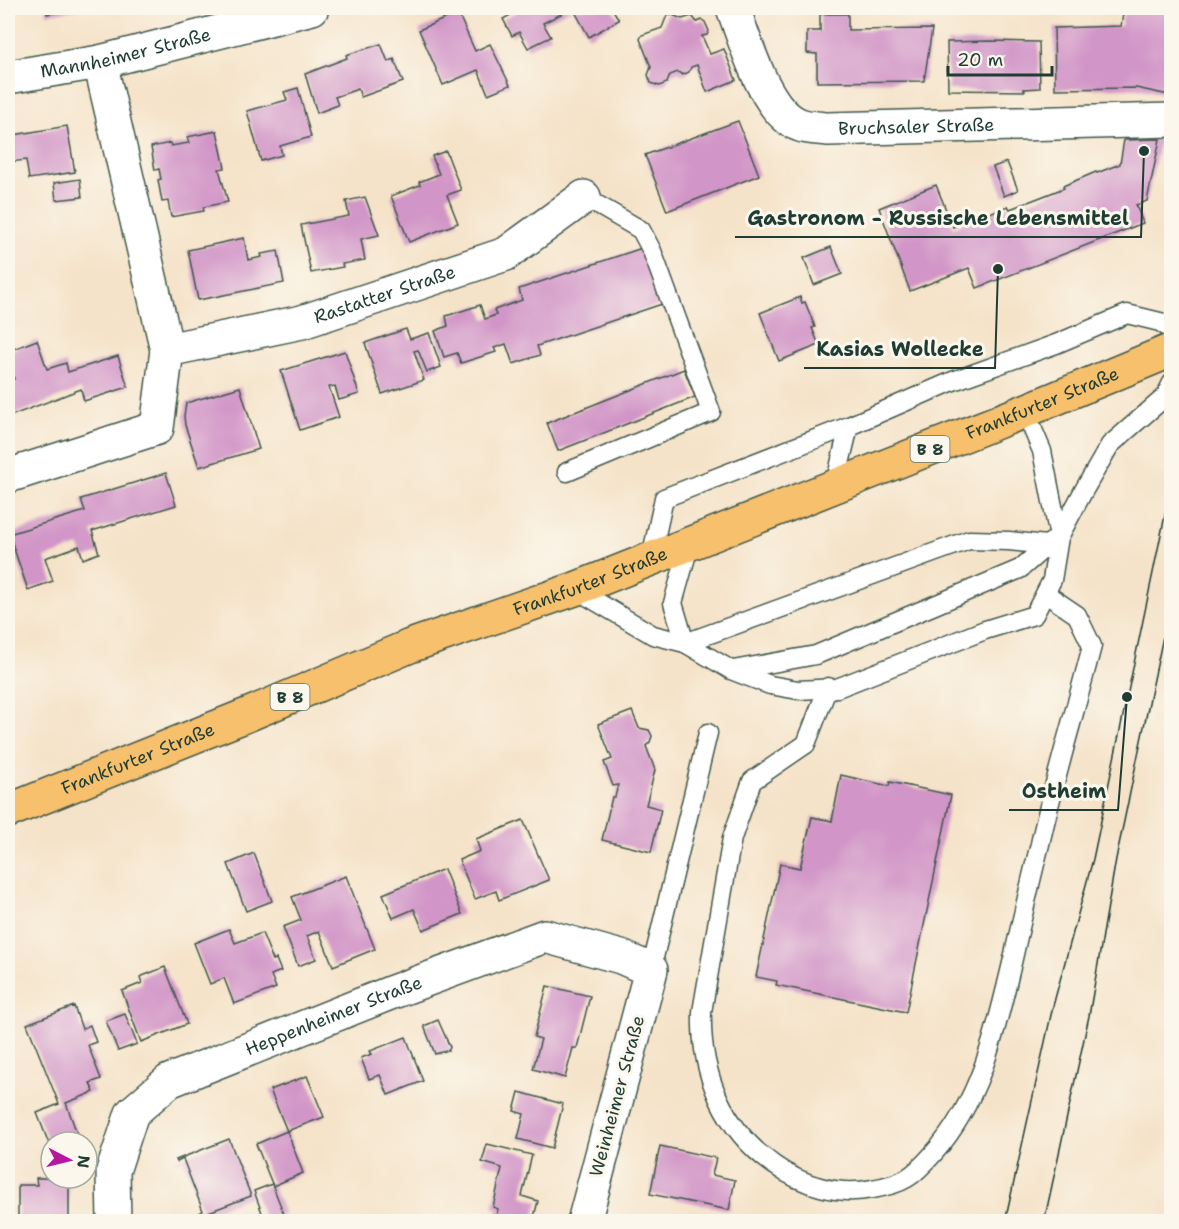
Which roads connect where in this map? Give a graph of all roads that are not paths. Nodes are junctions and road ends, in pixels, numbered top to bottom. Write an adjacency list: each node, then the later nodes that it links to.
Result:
1 (312, 8): 3 (street, Mannheimer Straße)
2 (733, 8): 5 (street, Bruchsaler Straße)
3 (100, 62): 4 (street, Mannheimer Straße); 8 (street)
4 (8, 77)
5 (1172, 120)
6 (584, 197): 8 (street, Rastatter Straße); 13 (lane)
7 (1172, 330): 12 (lane)
8 (167, 350): 14 (street)
9 (1172, 350): 11 (main road, Frankfurter Straße / B 8)
10 (1172, 383): 16 (lane)
11 (1025, 411): 15 (main road, Frankfurter Straße / B 8); 16 (lane)
12 (849, 426): 15 (lane); 18 (lane)
13 (567, 472)
14 (8, 476)
15 (835, 485): 17 (main road, Frankfurter Straße / B 8)
16 (1053, 541): 20 (lane); 21 (lane); 22 (lane)
17 (690, 543): 18 (main road, Frankfurter Straße / B 8); 21 (lane)
18 (651, 558): 19 (main road, Frankfurter Straße / B 8)
19 (574, 589): 21 (lane); 25 (main road, Frankfurter Straße / B 8)
20 (1046, 594): 23 (lane); 23 (lane)
21 (685, 643): 22 (lane)
22 (731, 670): 23 (lane)
23 (828, 687)
24 (708, 733): 26 (lane)
25 (8, 811)
26 (651, 970): 27 (street, Heppenheimer Straße); 28 (street, Weinheimer Straße)
27 (114, 1221)
28 (584, 1221)

